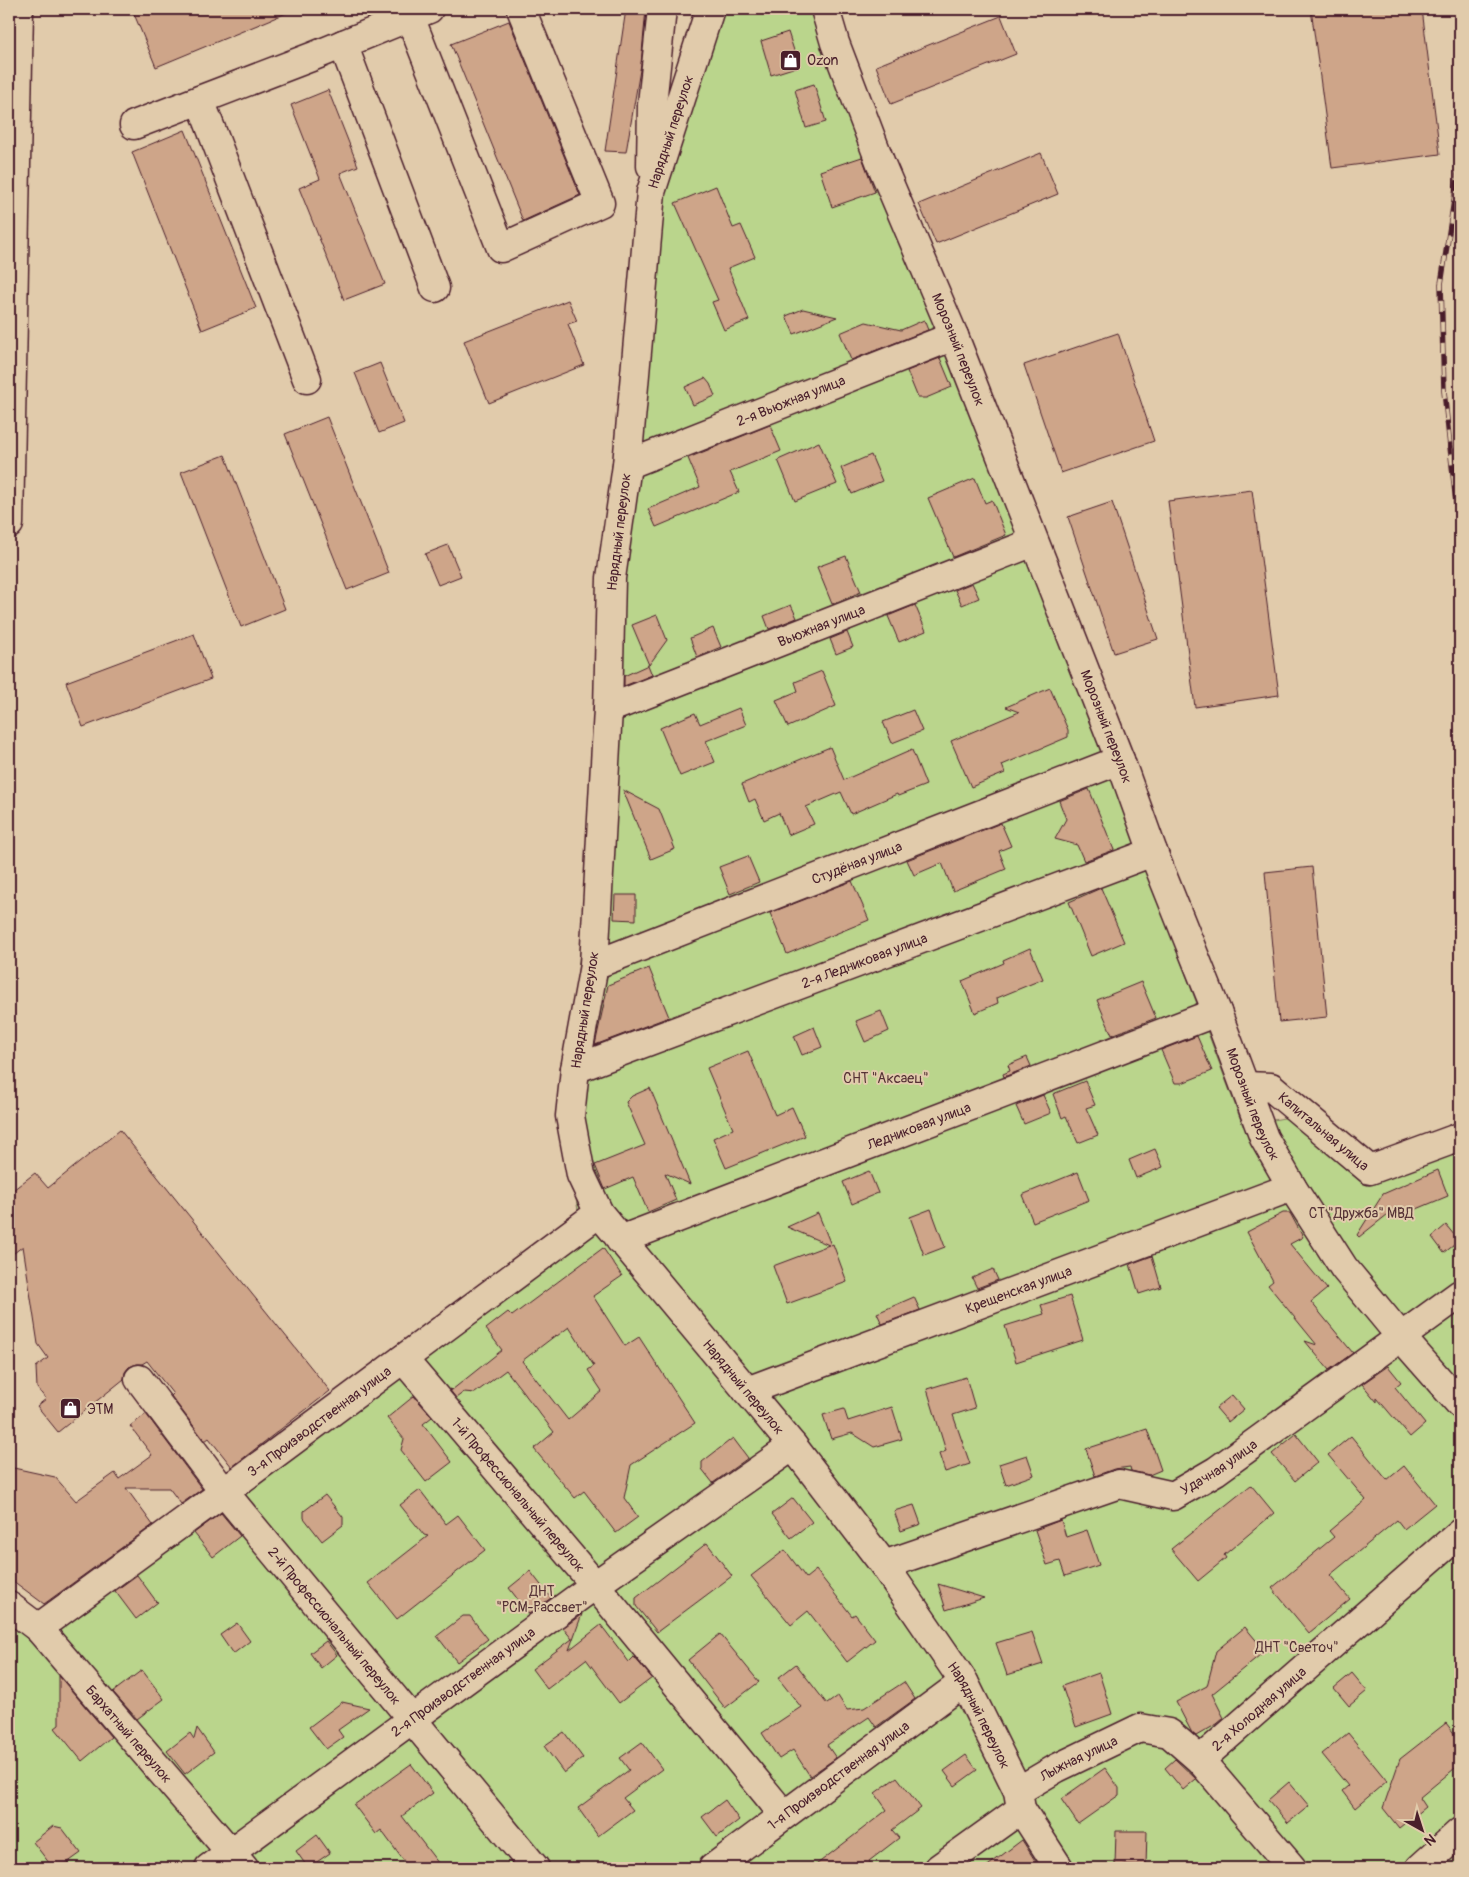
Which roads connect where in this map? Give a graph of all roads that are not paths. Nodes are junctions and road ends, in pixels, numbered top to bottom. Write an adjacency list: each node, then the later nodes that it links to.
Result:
1 (20, 9): 15 (street)
2 (521, 9): 6 (street)
3 (662, 9): 10 (street)
4 (710, 9): 10 (street, Нарядный переулок)
5 (825, 9): 12 (street, Морозный переулок)
6 (420, 13): 7 (street)
7 (343, 44): 8 (street); 11 (street)
8 (200, 100): 9 (street); 13 (street)
9 (134, 125)
10 (651, 192): 14 (street, Нарядный переулок)
11 (434, 288)
12 (954, 336): 14 (street, 2-я Вьюжная улица); 16 (street, Морозный переулок)
13 (307, 379)
14 (627, 465): 17 (street, Нарядный переулок)
15 (9, 524)
16 (1034, 542): 17 (street, Вьюжная улица); 18 (street, Морозный переулок)
17 (608, 709): 20 (street, Нарядный переулок)
18 (1120, 760): 19 (street, Морозный переулок); 20 (street, Студёная улица)
19 (1153, 852): 21 (street, Морозный переулок); 22 (street, 2-я Ледниковая улица)
20 (594, 965): 22 (street, Нарядный переулок)
21 (1217, 1012): 23 (street, Морозный переулок); 27 (street, Ледниковая улица)
22 (575, 1069): 26 (street, Нарядный переулок)
23 (1245, 1086): 24 (street, Капитальная улица); 25 (street, Морозный переулок)
24 (1460, 1138)
25 (1292, 1187): 29 (street, Морозный переулок); 32 (street, Крещенская улица)
26 (600, 1213): 27 (street, Нарядный переулок); 30 (street, 3-я Производственная улица)
27 (620, 1240): 32 (street, Нарядный переулок)
28 (1460, 1294): 29 (street, Удачная улица)
29 (1401, 1337): 33 (street, Морозный переулок); 37 (street, Удачная улица)
30 (403, 1359): 35 (street, 3-я Производственная улица); 38 (street, 1-й Профессиональный переулок)
31 (139, 1379): 35 (street, 2-й Профессиональный переулок)
32 (746, 1391): 34 (street, Нарядный переулок)
33 (1460, 1404)
34 (793, 1446): 37 (street, Нарядный переулок); 38 (street, 2-я Производственная улица)
35 (224, 1492): 40 (street, 3-я Производственная улица); 42 (street, 2-й Профессиональный переулок)
36 (1460, 1533): 44 (street, 2-я Холодная улица)
37 (884, 1565): 41 (street, Нарядный переулок)
38 (595, 1584): 42 (street, 2-я Производственная улица); 46 (street, 1-й Профессиональный переулок)
39 (9, 1606): 40 (street, Бархатный переулок)
40 (38, 1628): 48 (street, Бархатный переулок)
41 (964, 1682): 45 (street, Нарядный переулок); 46 (street, 1-я Производственная улица)
42 (412, 1720): 48 (street, 2-я Производственная улица); 49 (street, 2-й Профессиональный переулок)
43 (1140, 1728): 44 (street, 2-я Холодная улица); 45 (street, Лыжная улица)
44 (1200, 1760): 53 (street)
45 (1020, 1800): 51 (street, Лыжная улица); 52 (street, Нарядный переулок)
46 (784, 1816): 50 (street, 1-я Производственная улица)
47 (1460, 1832): 54 (street)
48 (228, 1863)
49 (535, 1868)
50 (713, 1868)
51 (939, 1868)
52 (1058, 1868)
53 (1292, 1868)
54 (1420, 1868)

